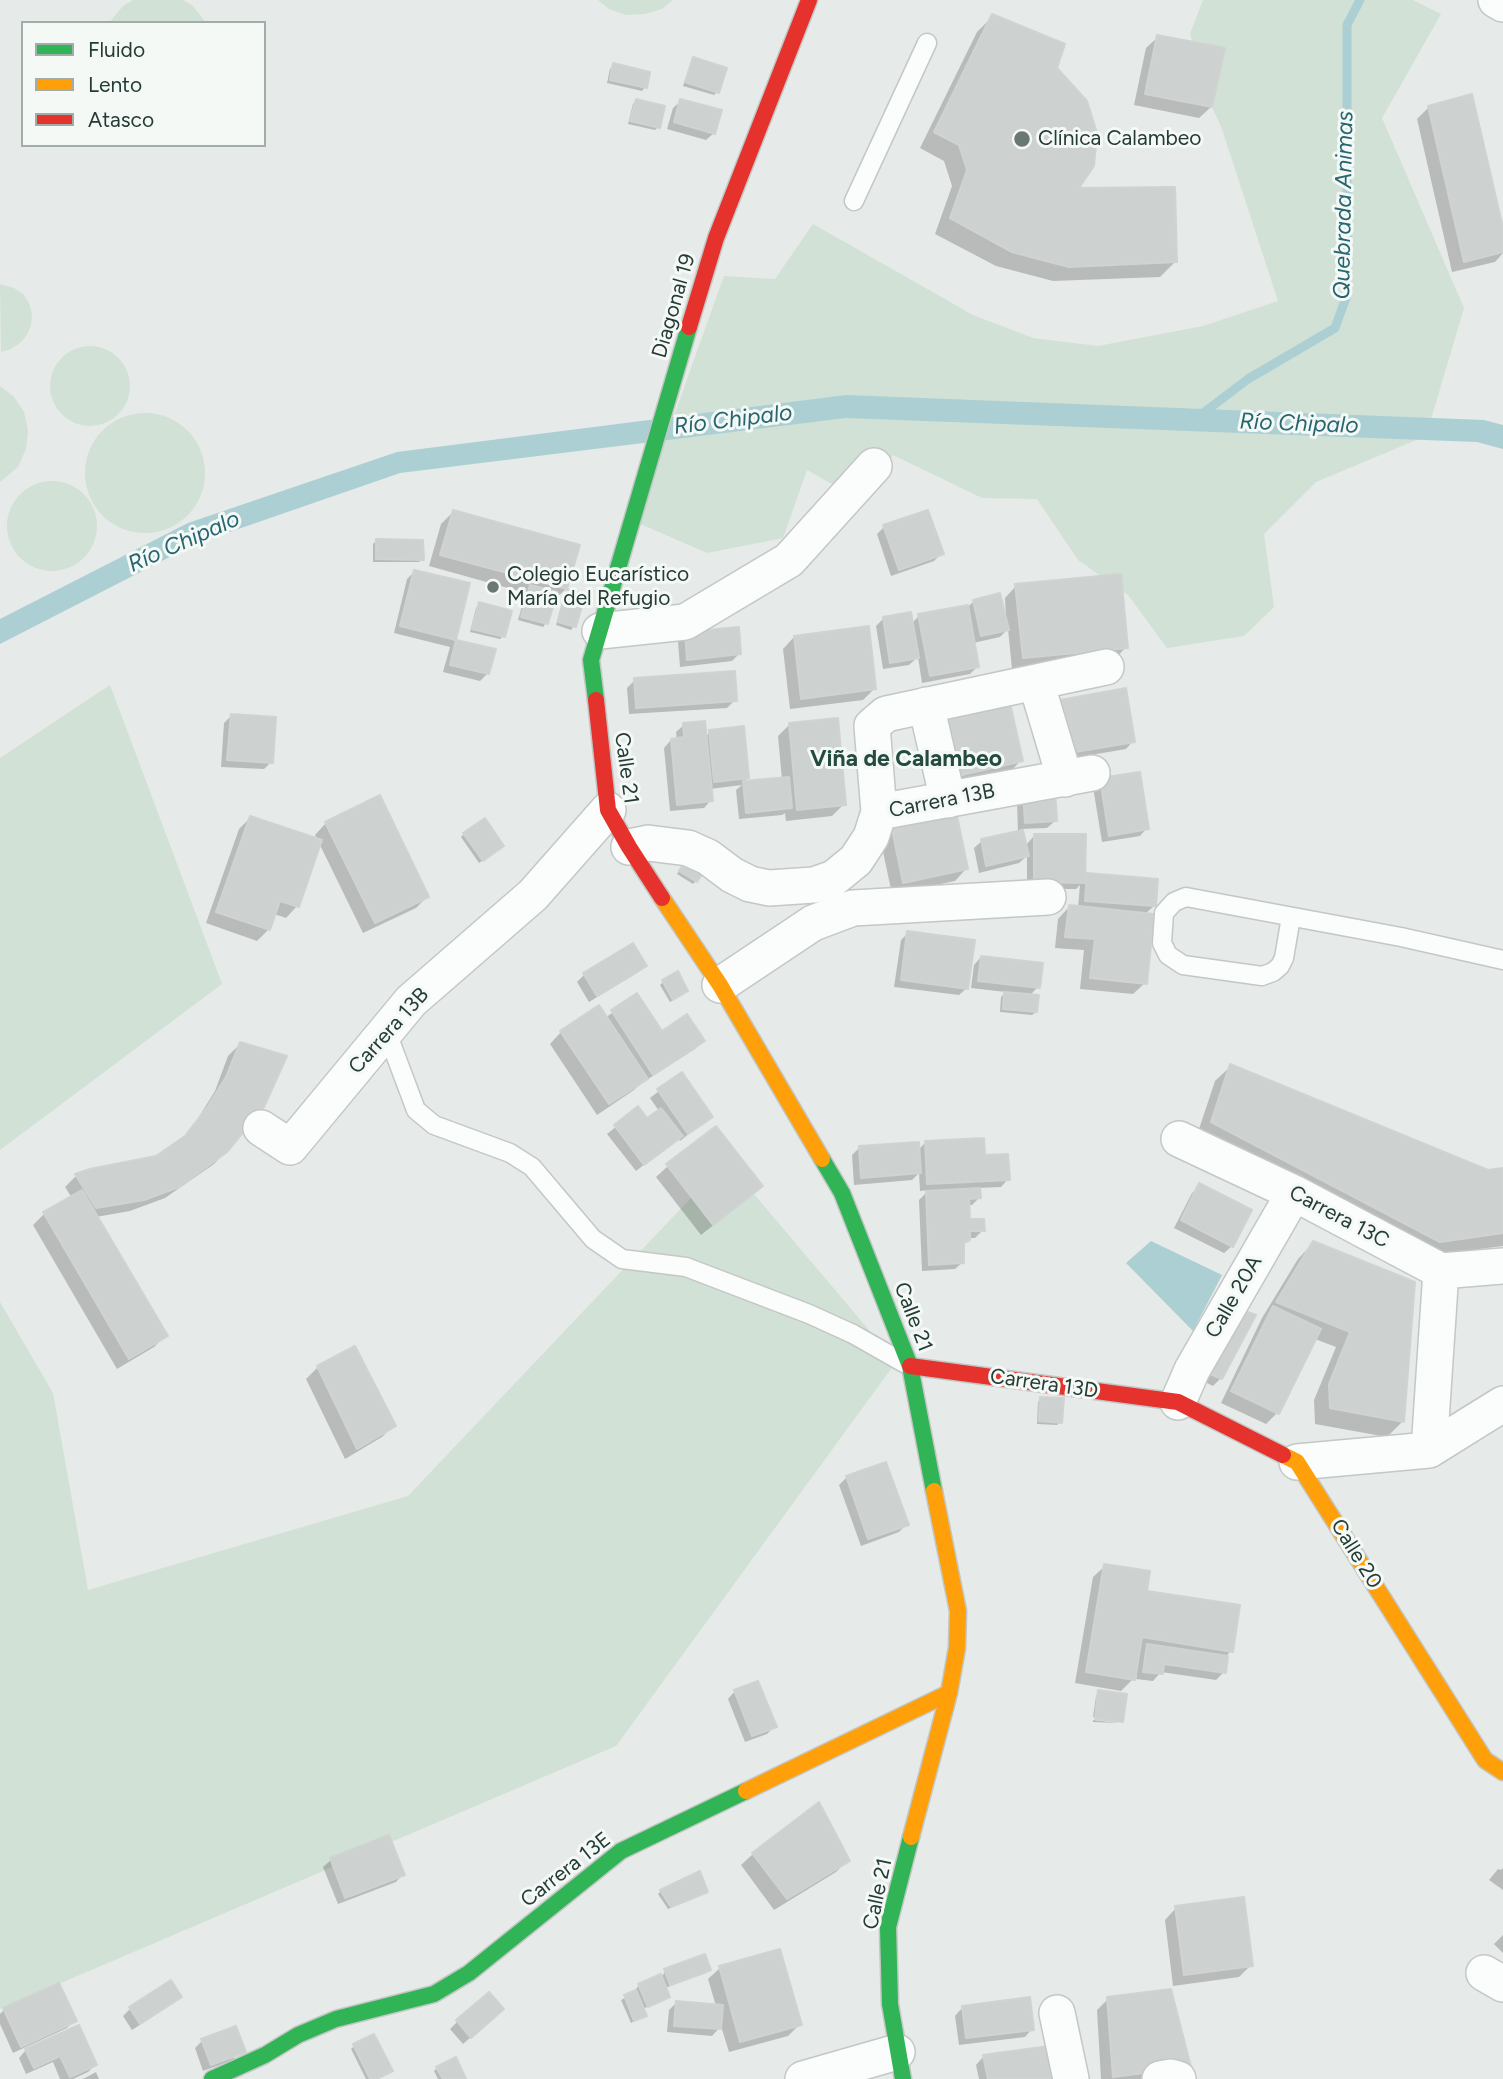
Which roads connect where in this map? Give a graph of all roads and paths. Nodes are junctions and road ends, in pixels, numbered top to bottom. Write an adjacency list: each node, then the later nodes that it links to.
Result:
1 (809, 0): 7 (street, Diagonal 19)
2 (1496, 0): 3 (street)
3 (1503, 4)
4 (927, 43): 5 (lane)
5 (854, 201)
6 (874, 466): 7 (street)
7 (600, 631): 12 (street, Calle 21)
8 (1106, 667): 9 (street)
9 (1035, 682): 10 (street); 11 (street, Carrera 13B)
10 (926, 705): 11 (street); 13 (street)
11 (948, 800): 13 (street, Carrera 13B)
12 (608, 810): 14 (street, Calle 21); 19 (street, Carrera 13B)
13 (879, 812): 14 (street, Carrera 13B)
14 (628, 847): 18 (street, Calle 21)
15 (1048, 897): 18 (street)
16 (1291, 917): 16 (lane); 17 (lane)
17 (1503, 960)
18 (720, 985): 25 (street, Calle 21)
19 (386, 1030): 20 (street, Carrera 13B); 25 (lane)
20 (261, 1128)
21 (1179, 1139): 22 (street, Carrera 13C)
22 (1294, 1193): 24 (street, Carrera 13C); 26 (street, Calle 20A)
23 (1503, 1266): 24 (street)
24 (1441, 1271): 28 (street)
25 (910, 1366): 26 (street, Carrera 13D); 30 (street, Calle 21)
26 (1178, 1402): 29 (street)
27 (1503, 1404): 28 (street)
28 (1429, 1450): 29 (street)
29 (1297, 1462): 31 (street, Calle 20)
30 (949, 1693): 33 (street, Calle 21); 34 (street, Carrera 13E)
31 (1503, 1772)
32 (1057, 2013): 36 (street)
33 (900, 2065): 35 (street)
34 (212, 2079)
35 (803, 2079)
36 (1071, 2079)
37 (1160, 2079): 38 (street)
38 (1178, 2079)

